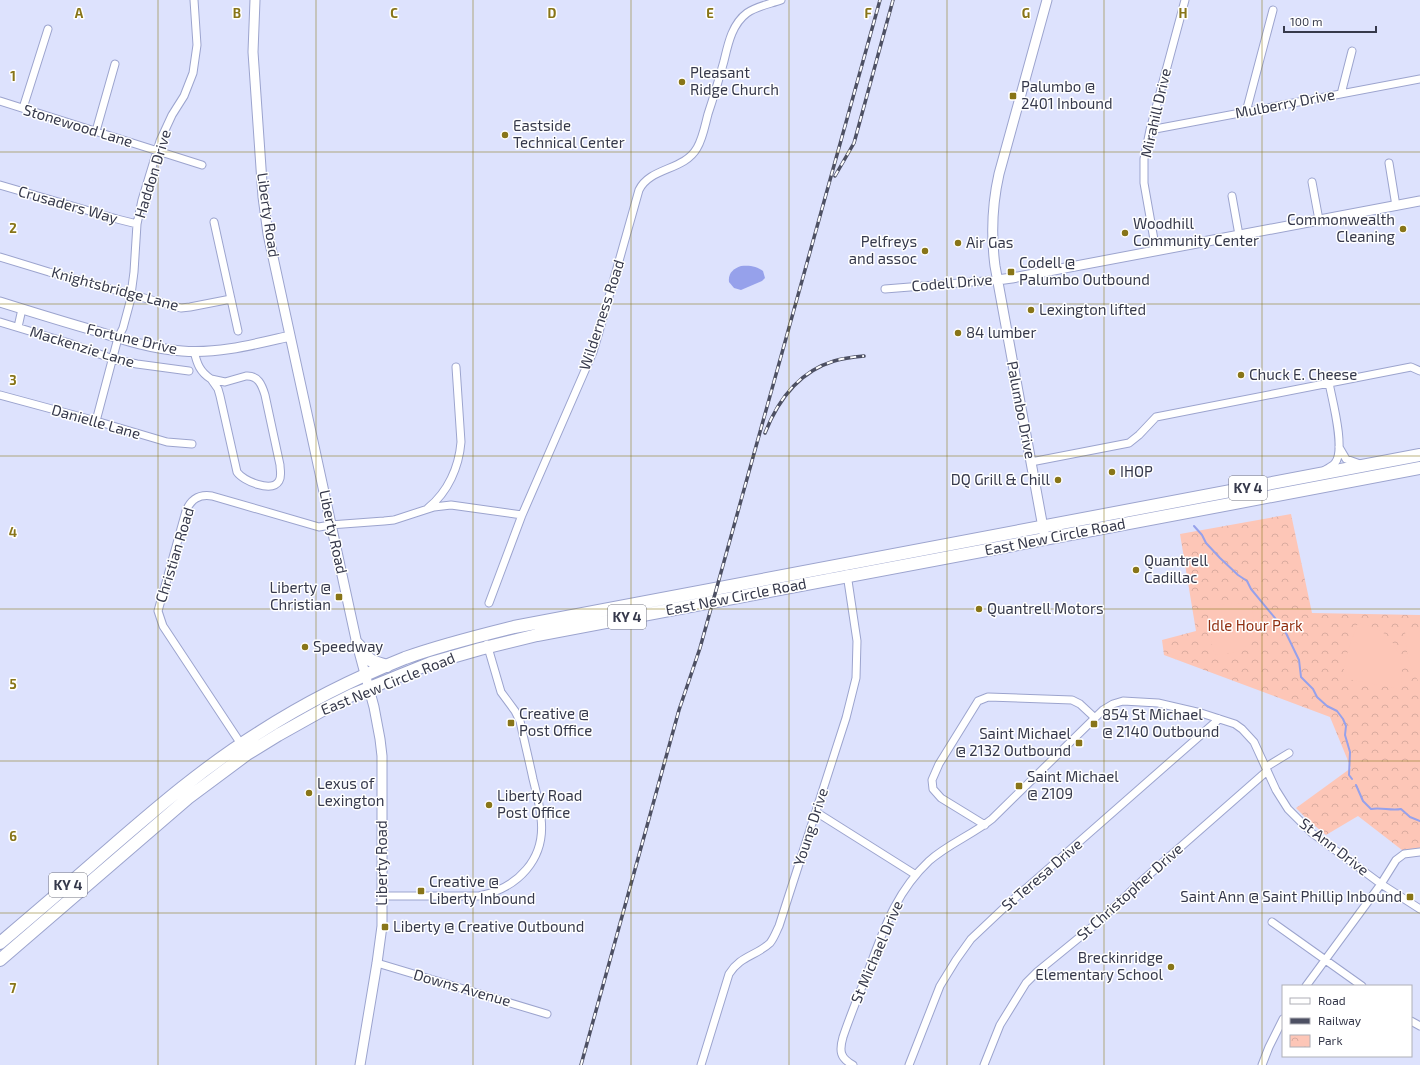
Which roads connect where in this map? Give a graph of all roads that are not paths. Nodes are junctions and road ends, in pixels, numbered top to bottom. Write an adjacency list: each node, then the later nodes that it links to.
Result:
1 (194, 0): 17 (street, Haddon Drive)
2 (255, 0): 40 (street, Liberty Road)
3 (781, 0): 59 (street, Wilderness Road)
4 (1047, 0): 31 (street, Palumbo Drive)
5 (1185, 0): 15 (street, Mirahill Drive)
6 (1272, 10): 14 (street)
7 (48, 29): 13 (street)
8 (1352, 51): 11 (street)
9 (115, 64): 16 (street)
10 (1420, 78): 11 (street, Mulberry Drive)
11 (1341, 94): 14 (street, Mulberry Drive)
12 (0, 101): 13 (street, Stonewood Lane)
13 (23, 108): 16 (street, Stonewood Lane)
14 (1246, 112): 15 (street, Mulberry Drive)
15 (1150, 130): 29 (street, Mirahill Drive)
16 (96, 131): 17 (street, Stonewood Lane)
17 (157, 151): 19 (street, Stonewood Lane); 27 (street, Haddon Drive)
18 (1389, 163): 24 (street)
19 (202, 166)
20 (1312, 182): 25 (street)
21 (0, 185): 27 (street, Crusaders Way)
22 (1232, 196): 28 (street)
23 (1420, 201): 24 (street, Codell Drive)
24 (1396, 206): 25 (street, Codell Drive)
25 (1319, 220): 28 (street, Codell Drive)
26 (214, 222): 34 (street)
27 (137, 224): 33 (street, Haddon Drive)
28 (1239, 235): 29 (street, Codell Drive)
29 (1156, 251): 31 (street, Codell Drive)
30 (0, 257): 33 (street, Knightsbridge Lane)
31 (997, 280): 32 (street, Codell Drive); 54 (street, Palumbo Drive)
32 (885, 289)
33 (131, 294): 34 (street, Knightsbridge Lane); 41 (street, Haddon Drive)
34 (231, 299): 39 (street)
35 (0, 302): 36 (street, Fortune Drive)
36 (22, 309): 38 (street); 41 (street, Fortune Drive)
37 (0, 322): 38 (street, Mackenzie Lane)
38 (18, 327): 43 (street, Mackenzie Lane)
39 (238, 331)
40 (290, 336): 42 (street, Fortune Drive); 60 (street, Liberty Road)
41 (118, 338): 42 (street, Fortune Drive); 43 (street, Haddon Drive)
42 (194, 351): 47 (street)
43 (113, 359): 45 (street, Mackenzie Lane); 50 (street, Haddon Drive)
44 (456, 368): 58 (street)
45 (189, 371)
46 (1420, 371): 48 (street)
47 (211, 379): 47 (street)
48 (1329, 383): 52 (street); 54 (street)
49 (0, 395): 50 (street, Danielle Lane)
50 (96, 421): 51 (street, Danielle Lane)
51 (192, 444)
52 (1339, 447): 55 (street); 57 (street)
53 (1420, 455): 55 (highway, East New Circle Road / KY 4)
54 (1031, 462): 61 (street, Palumbo Drive)
55 (1364, 465): 57 (highway, East New Circle Road / KY 4)
56 (1420, 468): 62 (highway, East New Circle Road / KY 4)
57 (1318, 475): 61 (highway, East New Circle Road / KY 4)
58 (426, 509): 59 (street); 60 (street)
59 (522, 515): 64 (street, Wilderness Road)
60 (330, 525): 66 (street, Liberty Road); 73 (street, Christian Road)
61 (1043, 526): 62 (street, Palumbo Drive); 63 (highway, East New Circle Road / KY 4)
62 (1046, 539): 63 (highway, East New Circle Road / KY 4)
63 (846, 570): 65 (highway, East New Circle Road / KY 4); 67 (highway, East New Circle Road / KY 4); 76 (street, Young Drive)
64 (489, 603)
65 (483, 635): 67 (street); 68 (highway, East New Circle Road / KY 4)
66 (357, 644): 68 (highway); 69 (street, Liberty Road)
67 (488, 647): 70 (highway, East New Circle Road / KY 4); 85 (street)
68 (387, 666): 69 (highway, East New Circle Road / KY 4)
69 (365, 675): 70 (street, Liberty Road); 73 (highway, East New Circle Road / KY 4)
70 (369, 688): 73 (highway, East New Circle Road / KY 4); 85 (street, Liberty Road)
71 (1095, 718): 72 (street, St Ann Drive); 77 (street, St Michael Drive); 77 (street)
72 (1219, 719): 75 (street, St Ann Drive); 99 (street, St Teresa Drive)
73 (240, 749): 78 (highway, East New Circle Road / KY 4); 79 (highway, East New Circle Road / KY 4)
74 (1289, 753): 75 (street)
75 (1267, 769): 84 (street, St Ann Drive); 100 (street, St Christopher Drive)
76 (816, 812): 82 (street); 97 (street, Young Drive)
77 (985, 825): 82 (street, St Michael Drive)
78 (136, 827): 79 (highway); 81 (highway, East New Circle Road / KY 4)
79 (136, 843): 83 (highway, East New Circle Road / KY 4)
80 (1420, 852): 84 (street)
81 (101, 857): 83 (highway); 88 (highway, East New Circle Road / KY 4)
82 (916, 874): 98 (street, St Michael Drive)
83 (96, 876): 89 (highway, East New Circle Road / KY 4)
84 (1381, 884): 86 (street, St Ann Drive); 90 (street)
85 (382, 896): 91 (street, Liberty Road)
86 (1420, 909)
87 (1272, 922): 90 (street)
88 (0, 943)
89 (0, 960)
90 (1326, 960): 92 (street); 93 (street)
91 (377, 963): 94 (street, Downs Avenue); 96 (street, Liberty Road)
92 (1307, 985)
93 (1361, 985)
94 (547, 1014)
95 (1282, 1021): 101 (street)
96 (360, 1065)
97 (701, 1065)
98 (853, 1065)
99 (909, 1065)
100 (984, 1065)
101 (1262, 1065)

